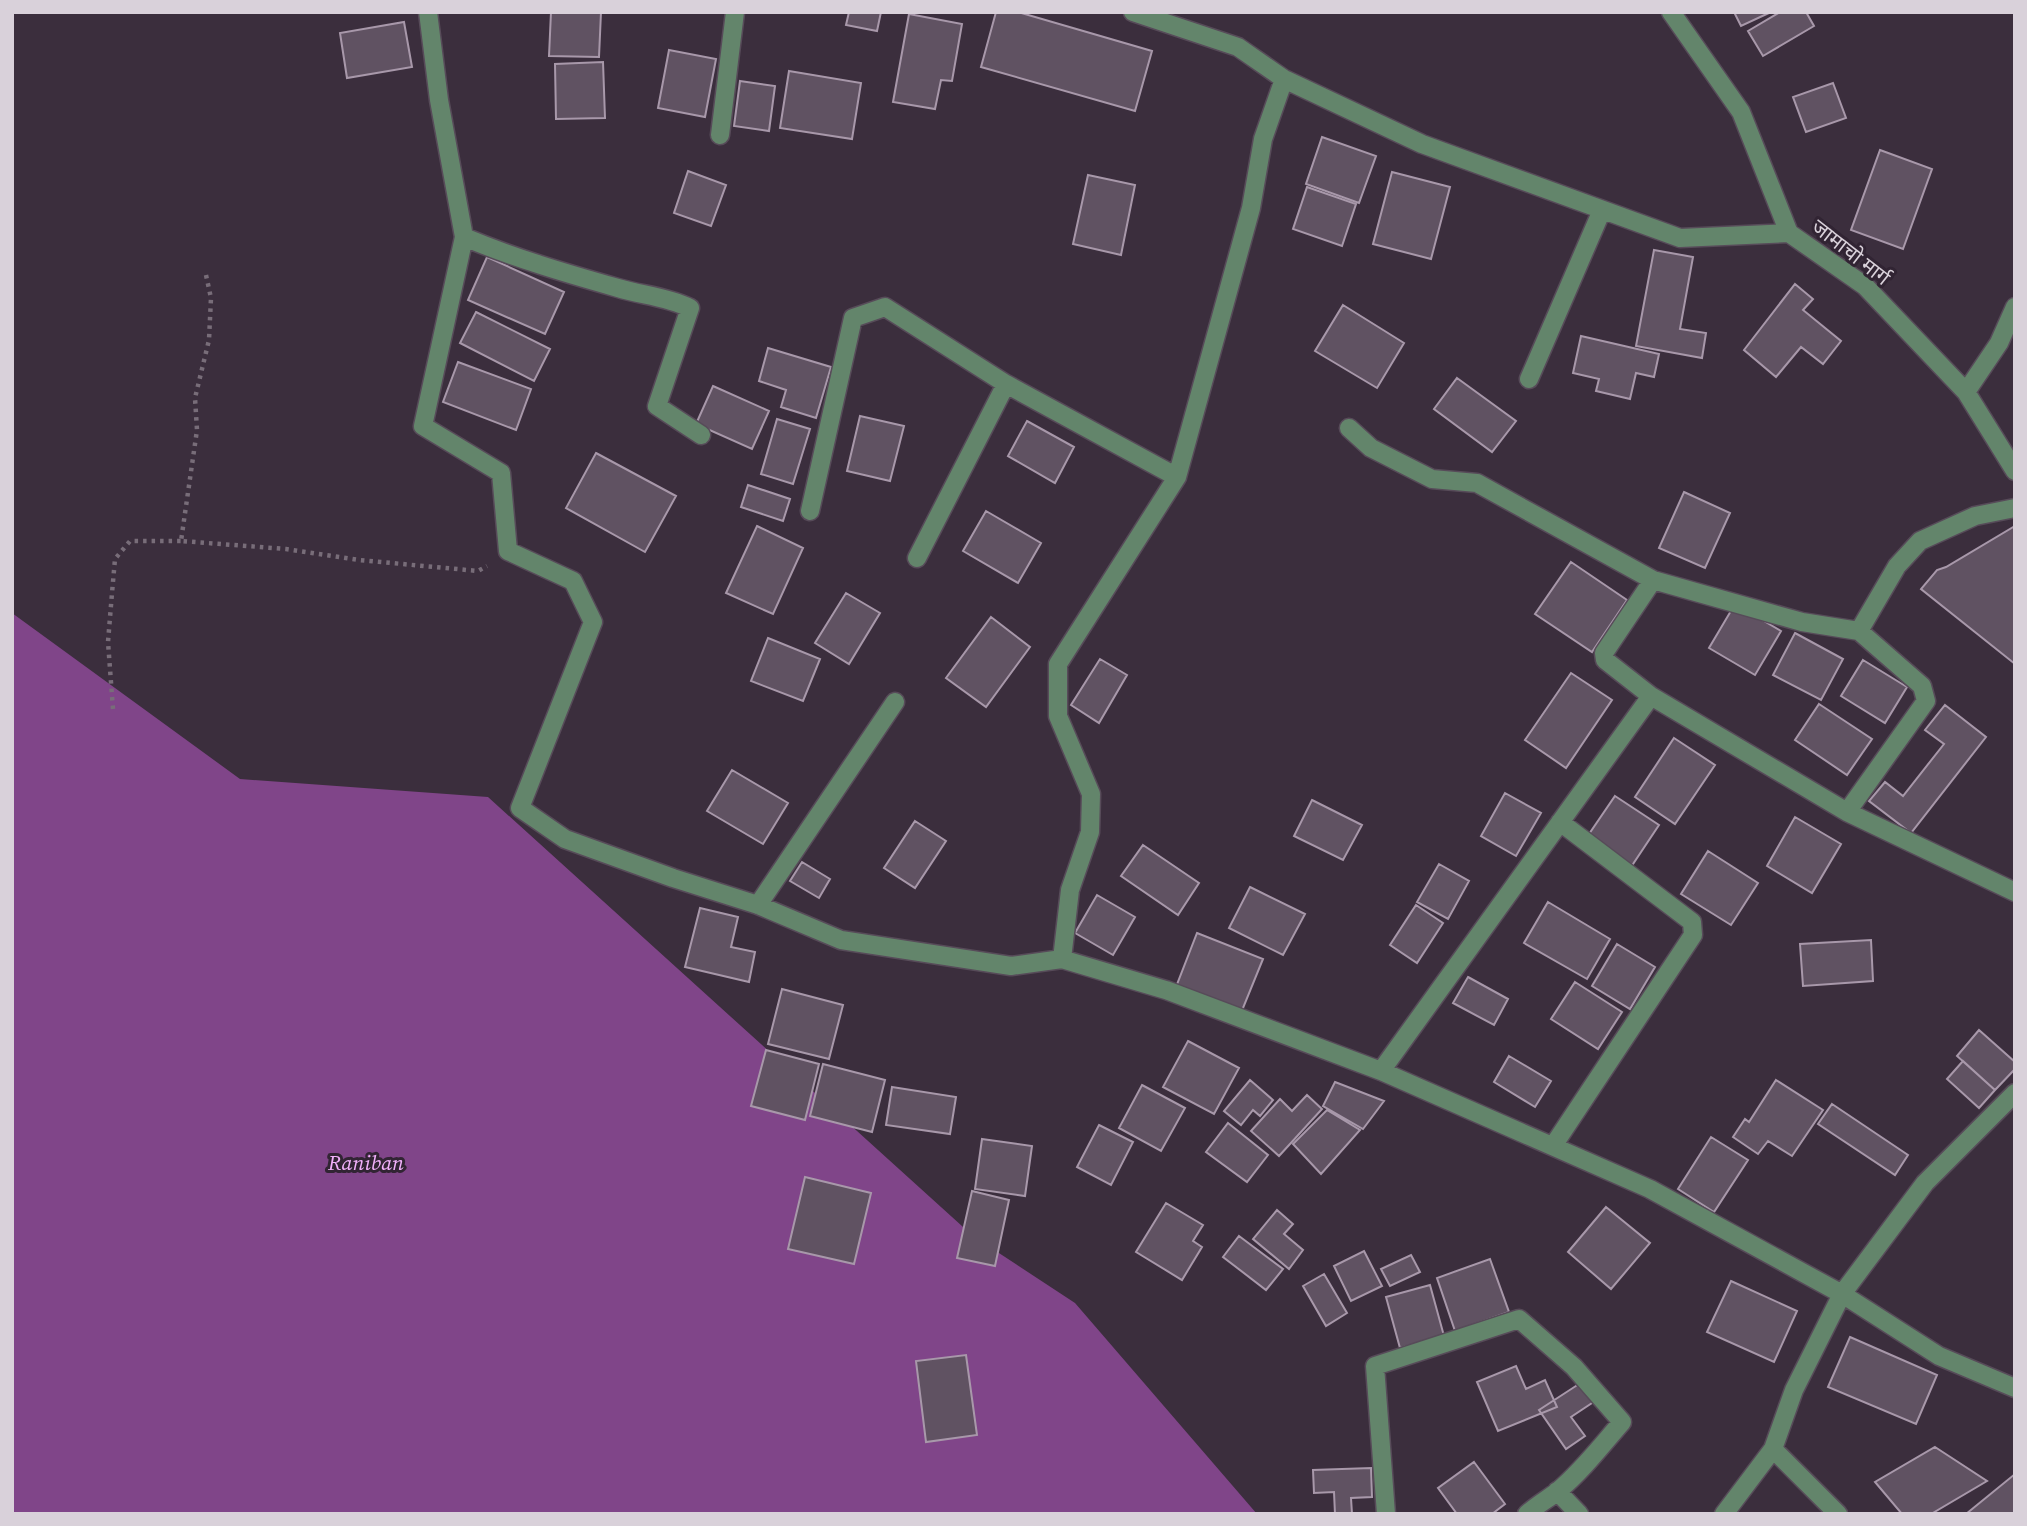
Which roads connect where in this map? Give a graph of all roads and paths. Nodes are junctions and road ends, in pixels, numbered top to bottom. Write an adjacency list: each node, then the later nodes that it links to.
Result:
1 (428, 12): 9 (street)
2 (735, 12): 6 (street)
3 (1133, 12): 5 (street)
4 (1671, 12): 8 (street, जामाचो मार्ग)
5 (1284, 79): 7 (street); 18 (street)
6 (720, 135)
7 (1602, 210): 8 (street); 12 (street)
8 (1789, 233): 14 (street, जामाचो मार्ग)
9 (464, 237): 16 (street); 22 (street)
10 (206, 275): 21 (path)
11 (2015, 307): 14 (street)
12 (1529, 379)
13 (1006, 384): 18 (street); 20 (street); 23 (street)
14 (1966, 392): 17 (street, जामाचो मार्ग)
15 (1349, 428): 24 (street)
16 (701, 435)
17 (2015, 471)
18 (1177, 477): 33 (street)
19 (2015, 508): 25 (street)
20 (810, 511)
21 (181, 541): 22 (path); 28 (path)
22 (508, 551): 32 (street)
23 (917, 558)
24 (1653, 580): 25 (street); 26 (street)
25 (1859, 631): 29 (street)
26 (1651, 696): 29 (street); 30 (street)
27 (895, 702): 32 (street)
28 (113, 709)
29 (1847, 812): 31 (street)
30 (1560, 822): 34 (street); 36 (street)
31 (2015, 892)
32 (758, 905): 33 (street)
33 (1062, 959): 34 (street)
34 (1381, 1071): 36 (street)
35 (2015, 1093): 37 (street)
36 (1553, 1146): 37 (street)
37 (1842, 1294): 38 (street); 39 (street)
38 (2015, 1388)
39 (1773, 1450): 44 (street); 45 (street)
40 (1557, 1491): 41 (street); 42 (street); 43 (street)
41 (1386, 1514)
42 (1527, 1514)
43 (1579, 1514)
44 (1724, 1514)
45 (1839, 1514)

